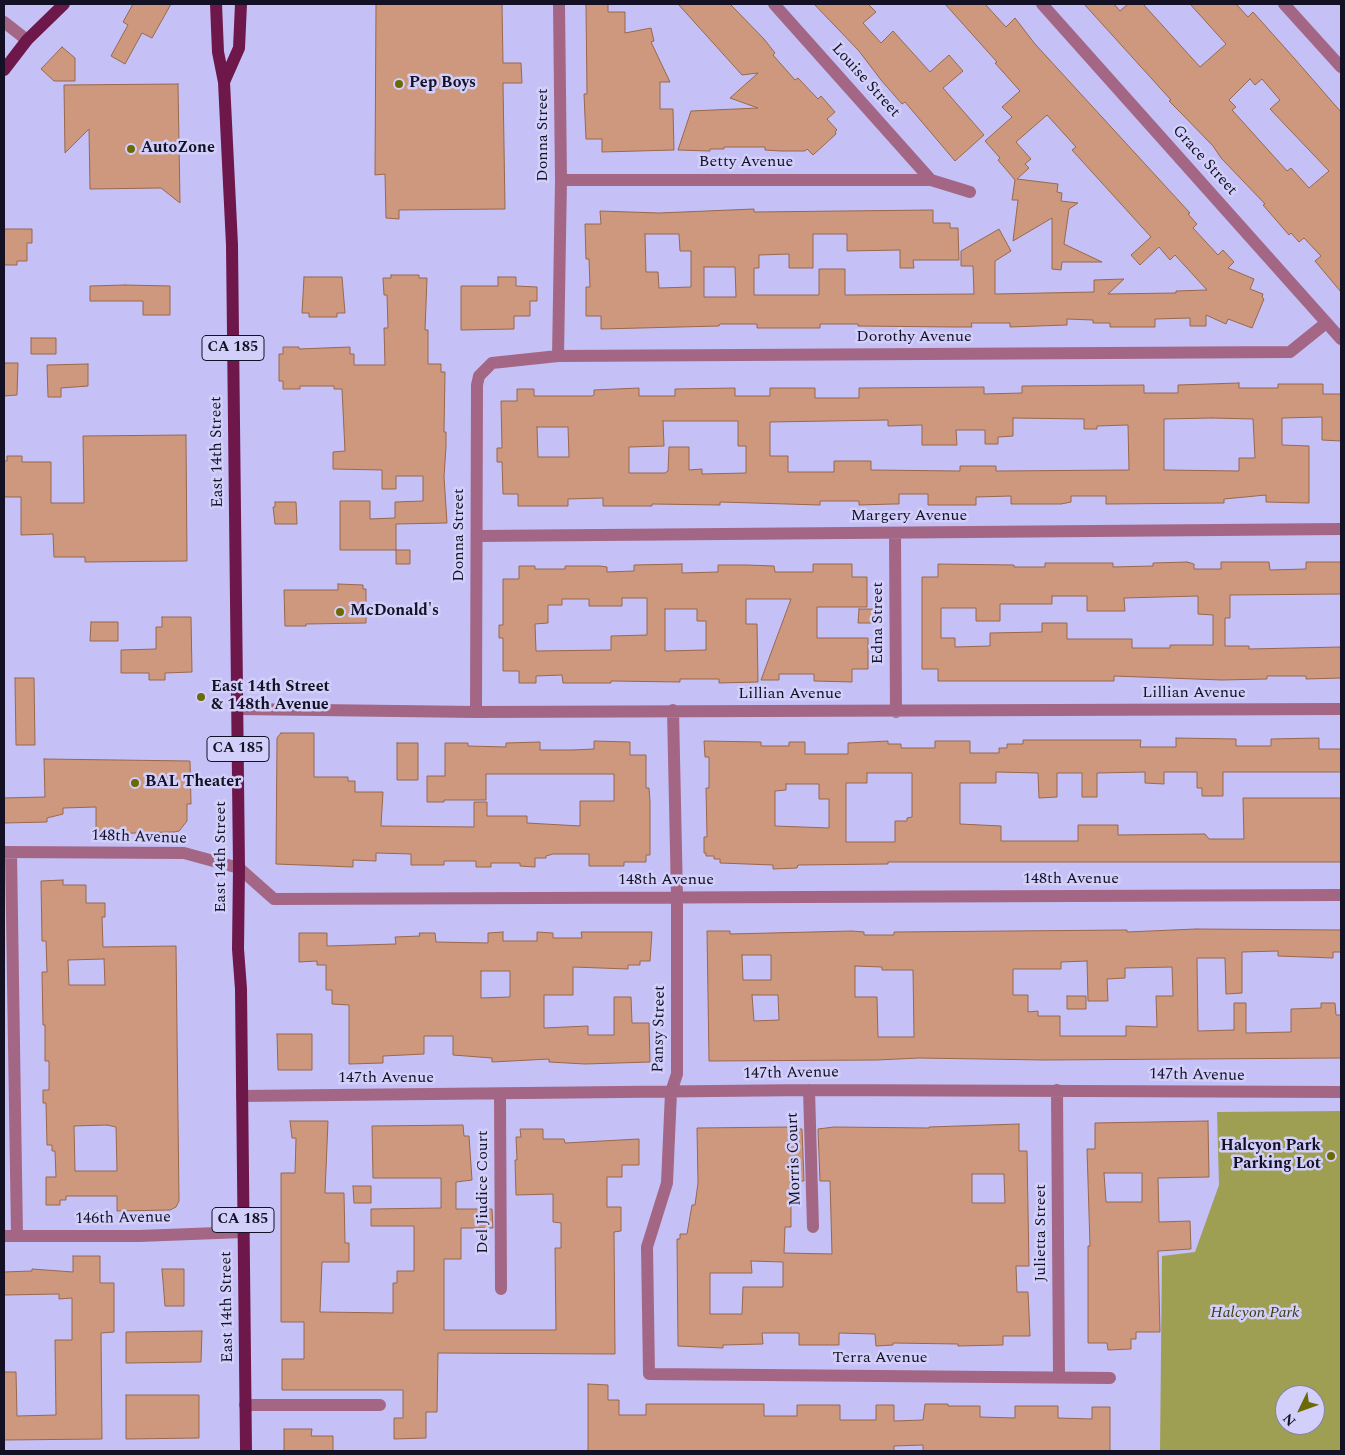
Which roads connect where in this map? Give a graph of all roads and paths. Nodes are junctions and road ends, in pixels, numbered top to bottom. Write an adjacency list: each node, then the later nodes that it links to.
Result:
1 (64, 4): 9 (main road)
2 (216, 4): 12 (main road, East 14th Street / CA 185)
3 (241, 4): 12 (main road, East 14th Street / CA 185)
4 (559, 4): 13 (street, Donna Street)
5 (774, 4): 14 (street, Louise Street)
6 (1042, 4): 16 (street, Grace Street)
7 (1284, 4): 10 (street)
8 (4, 22): 9 (street)
9 (27, 40): 11 (main road)
10 (1341, 67)
11 (4, 70)
12 (224, 82): 23 (main road, East 14th Street / CA 185)
13 (560, 180): 14 (street, Betty Avenue); 18 (street, Donna Street)
14 (932, 180): 15 (street)
15 (970, 192)
16 (1326, 323): 17 (street, Grace Street); 18 (street, Dorothy Avenue)
17 (1341, 339)
18 (558, 356): 19 (street, Dorothy Avenue)
19 (492, 362): 22 (street, Donna Street)
20 (1341, 529): 21 (street, Margery Avenue)
21 (895, 534): 22 (street, Margery Avenue); 27 (street, Edna Street)
22 (477, 536): 26 (street, Donna Street)
23 (238, 709): 26 (street, Lillian Avenue); 29 (main road, East 14th Street / CA 185)
24 (1341, 709): 27 (street, Lillian Avenue)
25 (673, 710): 26 (street, Lillian Avenue); 27 (street, Lillian Avenue); 31 (street, Pansy Street)
26 (476, 712)
27 (896, 712)
28 (7, 852): 29 (street, 148th Avenue); 41 (street)
29 (239, 868): 31 (street, 148th Avenue); 37 (main road, East 14th Street / CA 185)
30 (1341, 895): 31 (street, 148th Avenue)
31 (677, 897): 34 (street, Pansy Street)
32 (810, 1090): 33 (street, 147th Avenue); 34 (street, 147th Avenue); 38 (street, Morris Court)
33 (1057, 1090): 35 (street, 147th Avenue); 44 (street, Julietta Street)
34 (671, 1092): 36 (street, 147th Avenue); 43 (street, Pansy Street)
35 (1341, 1092)
36 (500, 1095): 37 (street, 147th Avenue); 42 (street, Del Jiudice Court)
37 (242, 1096): 39 (main road, East 14th Street / CA 185)
38 (813, 1227)
39 (244, 1232): 41 (street, 146th Avenue); 46 (main road, East 14th Street / CA 185)
40 (4, 1236): 41 (street, 146th Avenue)
41 (17, 1236)
42 (501, 1289)
43 (650, 1374): 44 (street, Terra Avenue)
44 (1059, 1376): 45 (street, Terra Avenue)
45 (1110, 1378)
46 (245, 1405): 47 (street); 48 (main road, East 14th Street / CA 185)
47 (380, 1405)
48 (246, 1451)

